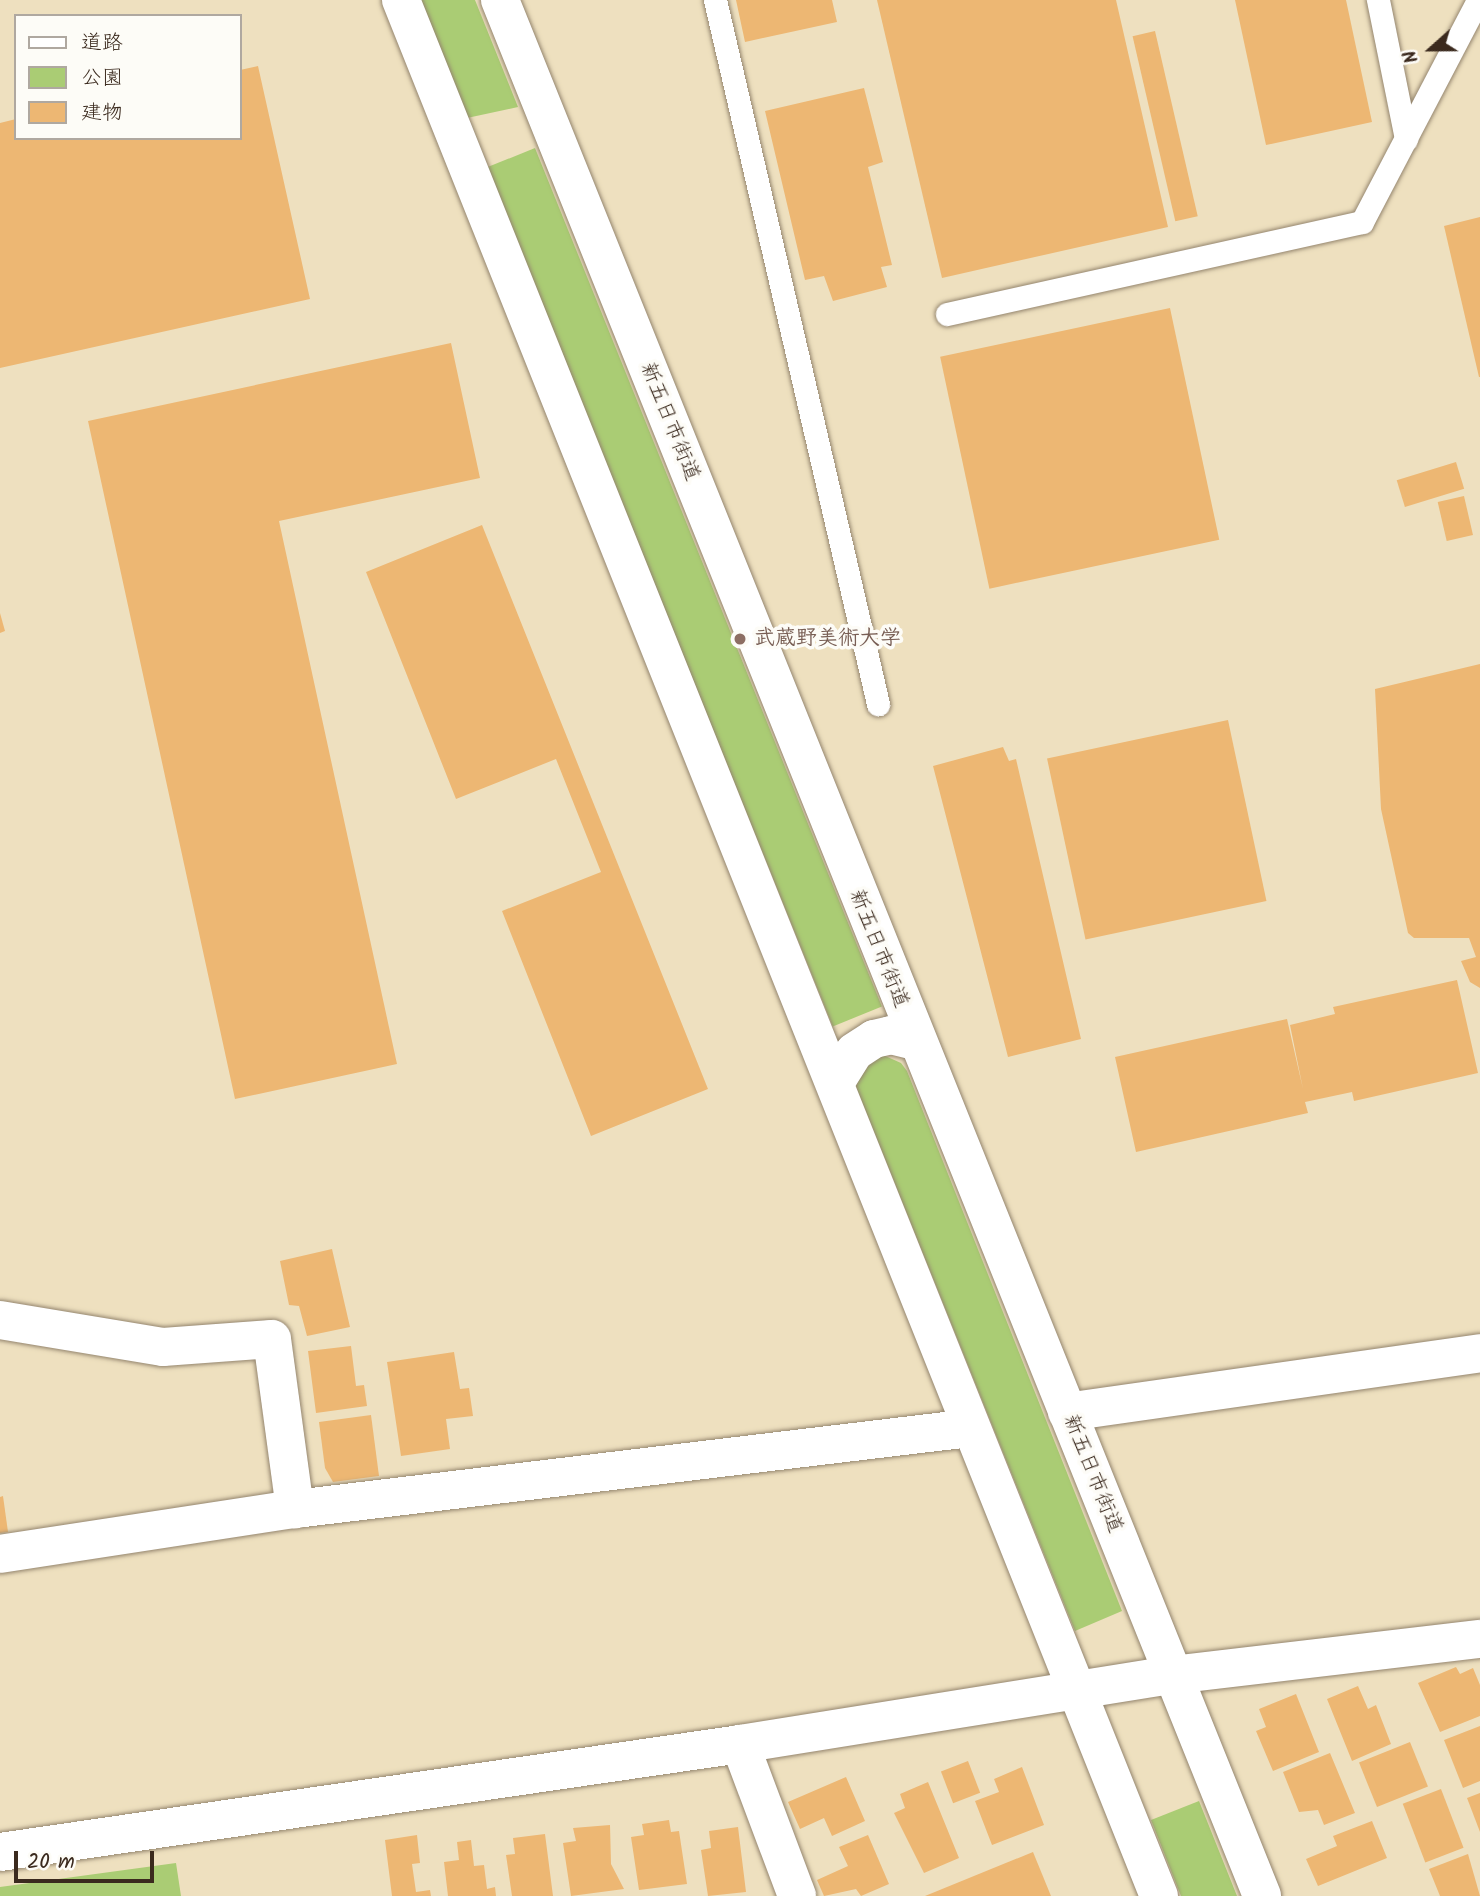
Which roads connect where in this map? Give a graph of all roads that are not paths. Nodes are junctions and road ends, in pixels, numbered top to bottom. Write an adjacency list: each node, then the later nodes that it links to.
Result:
1 (401, 0): 10 (street)
2 (500, 0): 9 (street, 新五日市街道)
3 (715, 0): 8 (lane)
4 (1378, 0): 6 (lane)
5 (1478, 0): 6 (lane)
6 (1406, 139): 7 (lane)
7 (947, 314)
8 (878, 704)
9 (915, 1041): 10 (street); 13 (street, 新五日市街道)
10 (835, 1083): 14 (street)
11 (0, 1320): 15 (street)
12 (1480, 1353): 13 (street)
13 (1067, 1412): 18 (street, 新五日市街道)
14 (970, 1427): 15 (street); 19 (street)
15 (295, 1509): 16 (street)
16 (0, 1554)
17 (1480, 1639): 18 (street)
18 (1173, 1675): 19 (street); 24 (street, 新五日市街道)
19 (1076, 1689): 20 (street); 23 (street)
20 (740, 1744): 21 (street); 22 (street)
21 (0, 1852)
22 (797, 1896)
23 (1159, 1896)
24 (1262, 1896)

